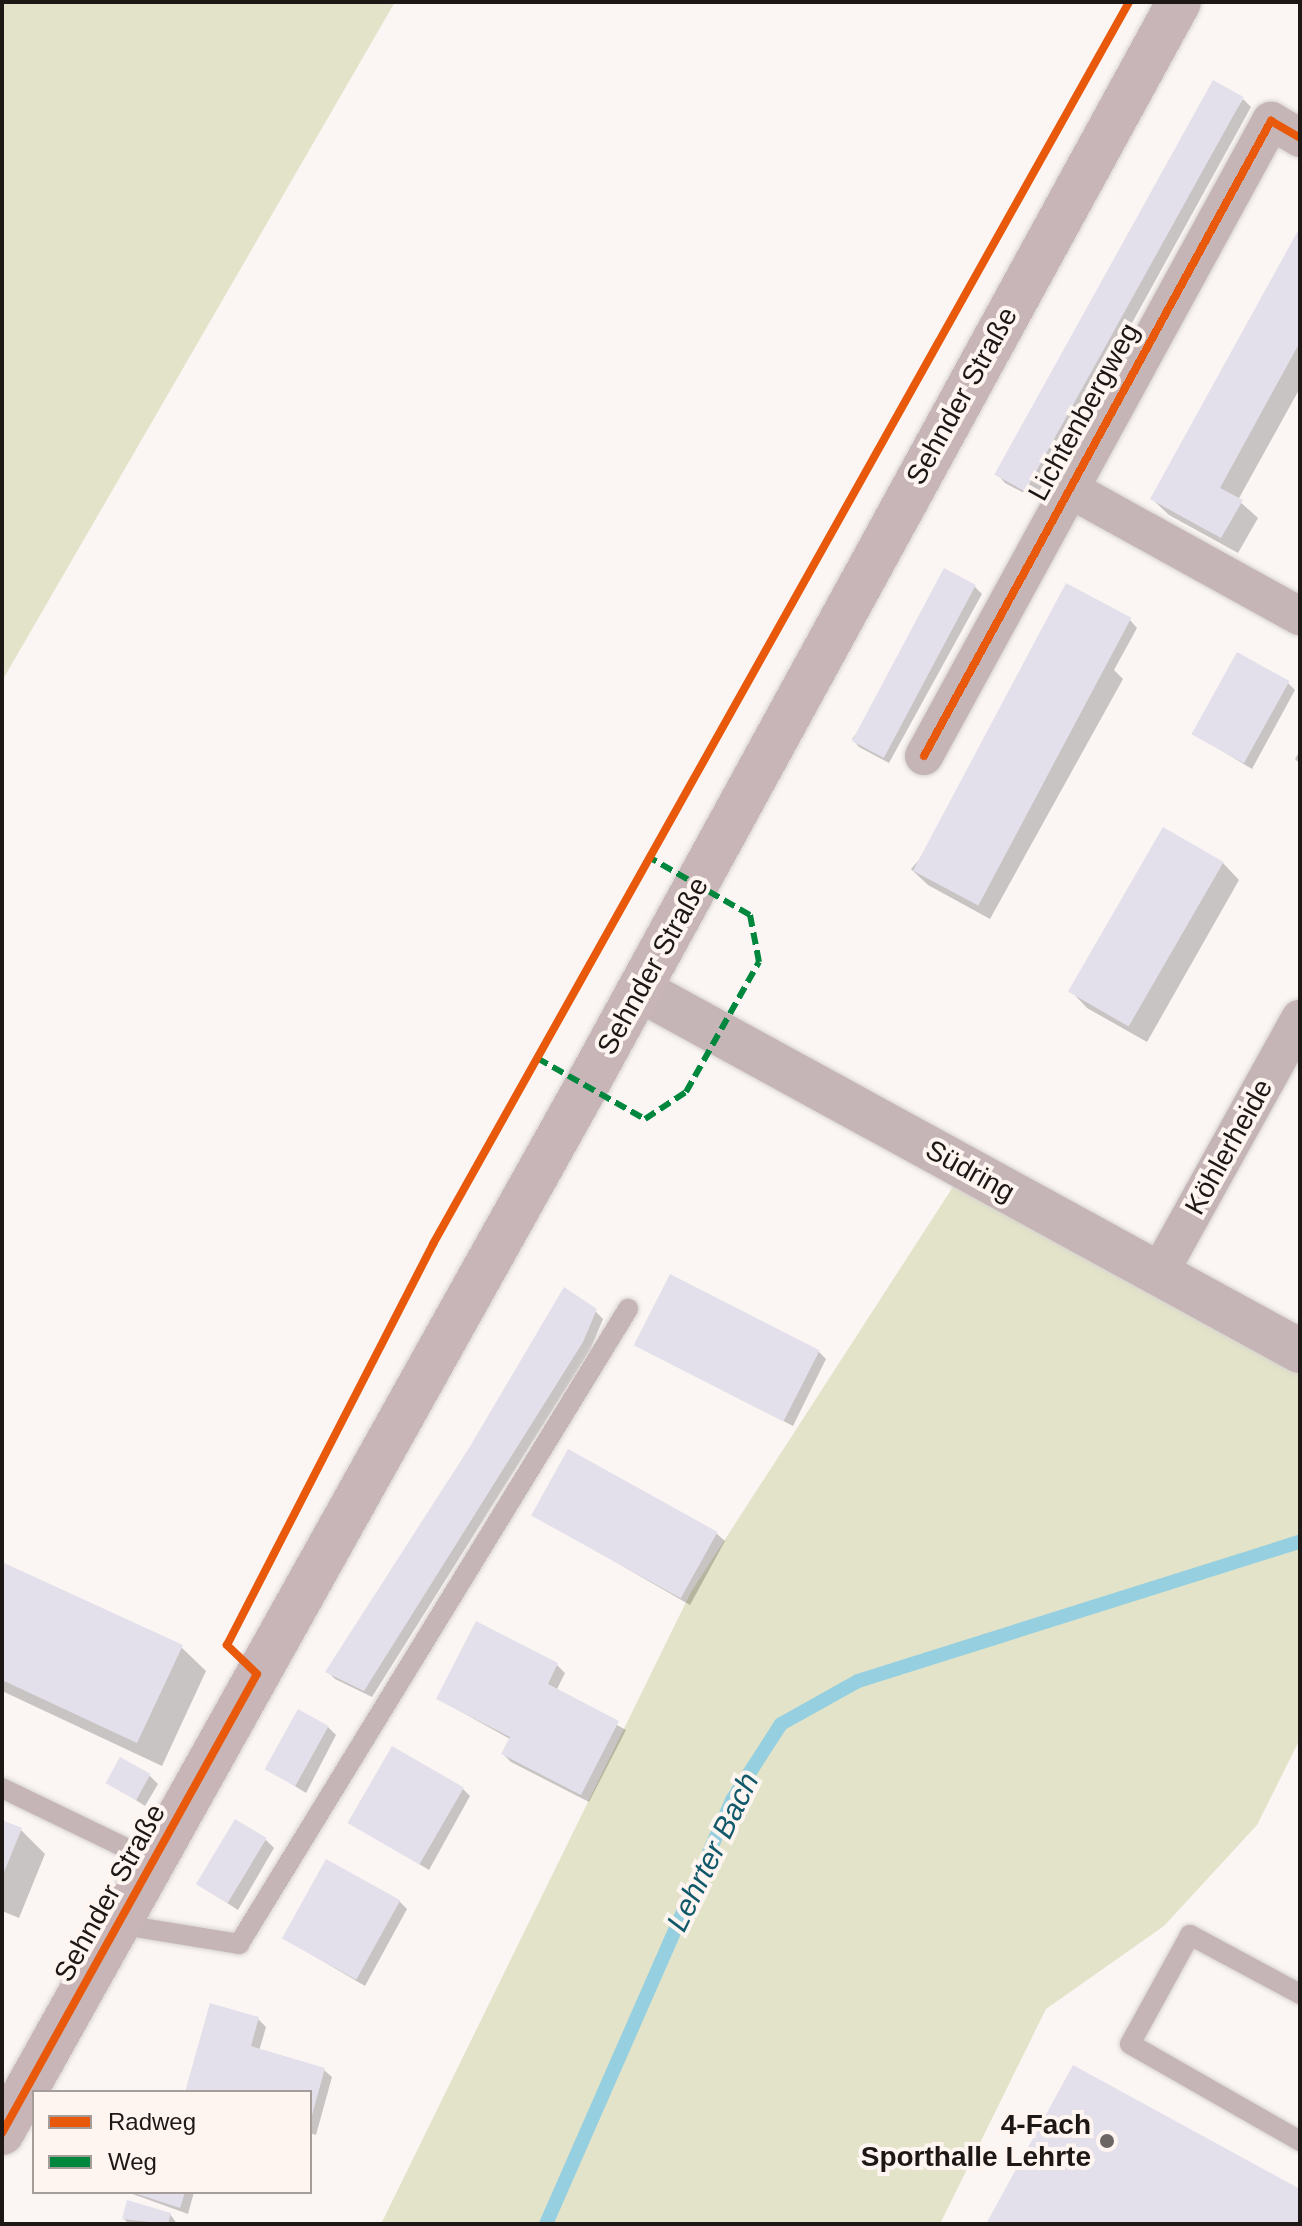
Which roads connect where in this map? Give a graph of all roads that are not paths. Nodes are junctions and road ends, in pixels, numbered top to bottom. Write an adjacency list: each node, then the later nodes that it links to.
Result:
1 (1179, 2): 6 (main road, Sehnder Straße)
2 (1300, 138): 3 (street, Lichtenbergweg)
3 (1066, 487): 4 (street, Lichtenbergweg); 5 (street, Lichtenbergweg)
4 (1300, 616)
5 (924, 756)
6 (640, 990): 8 (street, Südring); 12 (main road, Sehnder Straße)
7 (1300, 1019): 8 (street, Köhlerheide)
8 (1158, 1275): 10 (street, Südring)
9 (628, 1309): 13 (lane, Sehnder Straße)
10 (1300, 1351)
11 (2, 1788): 12 (lane)
12 (153, 1861): 13 (main road, Sehnder Straße)
13 (117, 1924): 15 (main road, Sehnder Straße)
14 (1300, 1994): 16 (lane)
15 (2, 2133)
16 (1300, 2141)

